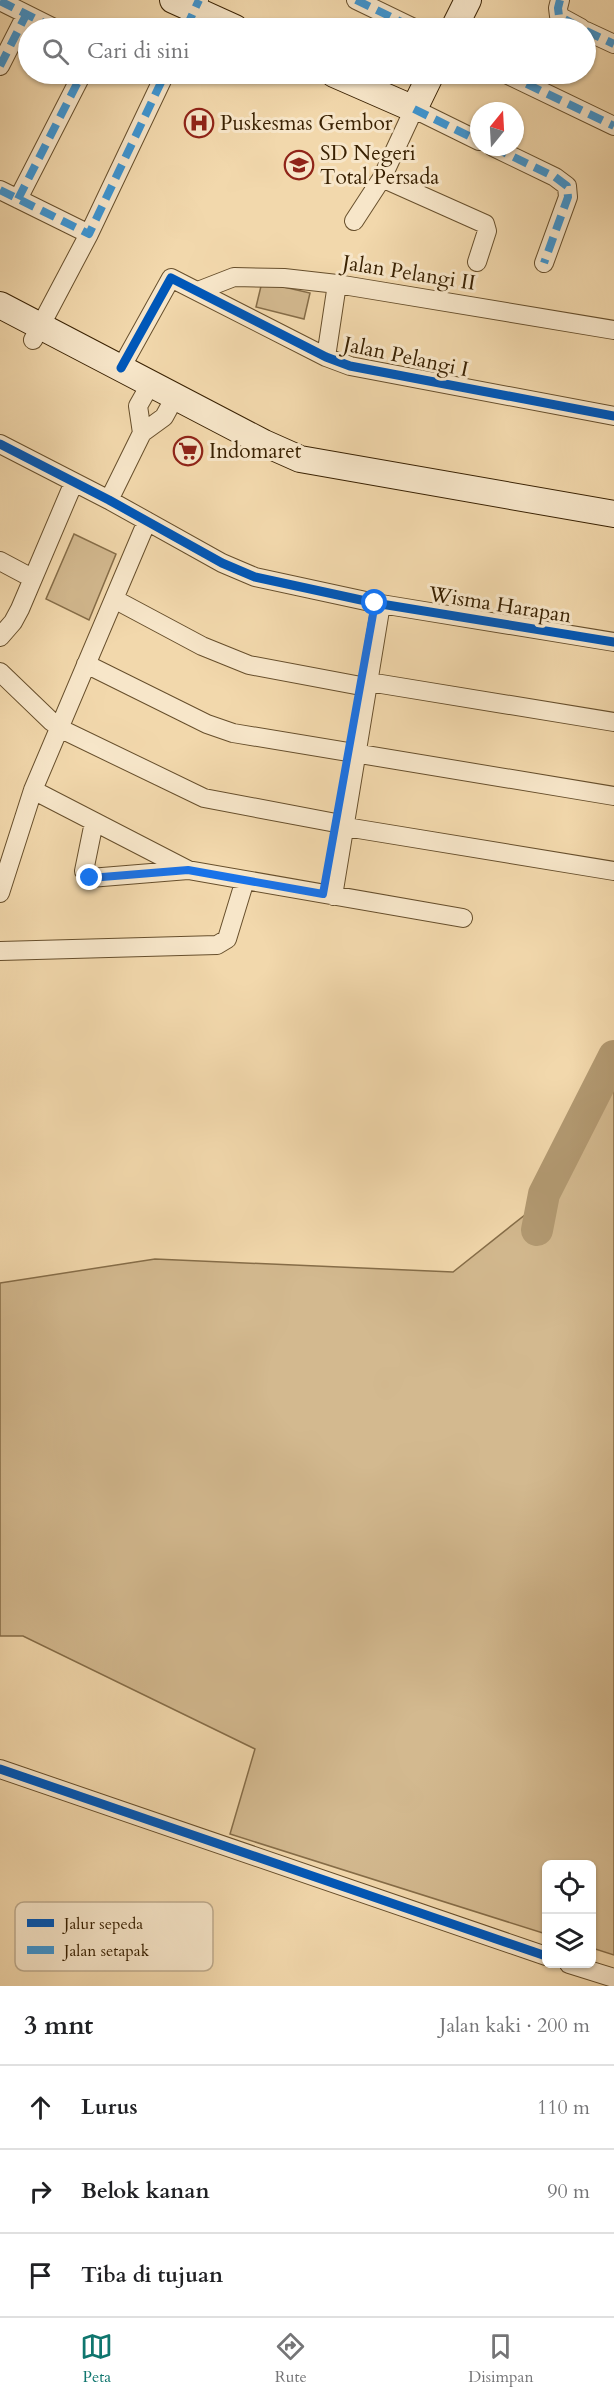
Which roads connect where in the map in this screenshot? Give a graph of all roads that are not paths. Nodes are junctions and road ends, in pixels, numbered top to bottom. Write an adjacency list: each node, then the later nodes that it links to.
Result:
1 (356, 0): 10 (street)
2 (468, 0): 11 (main road)
3 (560, 0): 12 (street)
4 (0, 1): 6 (street)
5 (188, 10): 9 (main road)
6 (26, 15): 7 (street); 8 (street)
7 (24, 18)
8 (32, 18)
9 (209, 18)
10 (393, 18)
11 (459, 18)
12 (564, 18)
13 (18, 31): 16 (street)
14 (596, 36): 15 (street)
15 (614, 44)
16 (0, 66)
17 (77, 84): 28 (street)
18 (160, 84): 30 (street)
19 (356, 84): 22 (main road)
20 (426, 84): 22 (main road)
21 (527, 84): 23 (street)
22 (414, 110): 24 (street); 26 (street)
23 (614, 126)
24 (470, 137)
25 (512, 156): 32 (street)
26 (382, 178): 29 (street); 31 (street)
27 (0, 190): 28 (street)
28 (18, 199): 30 (street)
29 (354, 221)
30 (89, 234): 38 (street)
31 (477, 262)
32 (544, 263)
33 (337, 284): 34 (street, Jalan Pelangi II); 37 (street, Jalan Pelangi II); 39 (street)
34 (198, 291): 39 (street, Jalan Pelangi I); 40 (street, Jalan Pelangi I)
35 (0, 305): 38 (main road)
36 (0, 323): 38 (main road)
37 (614, 330)
38 (37, 333): 40 (main road); 41 (main road)
39 (326, 357): 43 (street, Jalan Pelangi I)
40 (121, 368): 41 (main road)
41 (147, 389): 42 (main road); 44 (street)
42 (172, 402): 44 (street); 48 (main road); 50 (main road)
43 (614, 416)
44 (142, 433): 47 (street)
45 (0, 444): 46 (street, Wisma Harapan)
46 (74, 483): 47 (street, Wisma Harapan); 52 (street)
47 (109, 500): 49 (street, Wisma Harapan)
48 (614, 514)
49 (147, 521): 53 (street); 54 (street, Wisma Harapan)
50 (614, 531)
51 (0, 561): 52 (street)
52 (32, 578): 55 (street)
53 (114, 599): 57 (street); 59 (street)
54 (378, 604): 56 (street, Wisma Harapan); 59 (street)
55 (0, 637)
56 (614, 642)
57 (86, 664): 61 (street); 62 (street)
58 (0, 672): 61 (street)
59 (365, 684): 60 (street); 62 (street)
60 (614, 722)
61 (55, 725): 63 (street); 66 (street)
62 (354, 753): 64 (street); 66 (street)
63 (33, 790): 65 (street); 70 (street)
64 (614, 796)
65 (94, 822): 67 (street); 67 (street)
66 (341, 825): 68 (street); 71 (street)
67 (188, 870): 69 (street)
68 (614, 872)
69 (245, 880): 71 (street); 73 (street)
70 (0, 893)
71 (328, 895): 72 (street)
72 (463, 918)
73 (0, 951)
74 (0, 1768): 75 (street)
75 (542, 1955)
76 (582, 1968): 77 (street)
77 (614, 1978)

